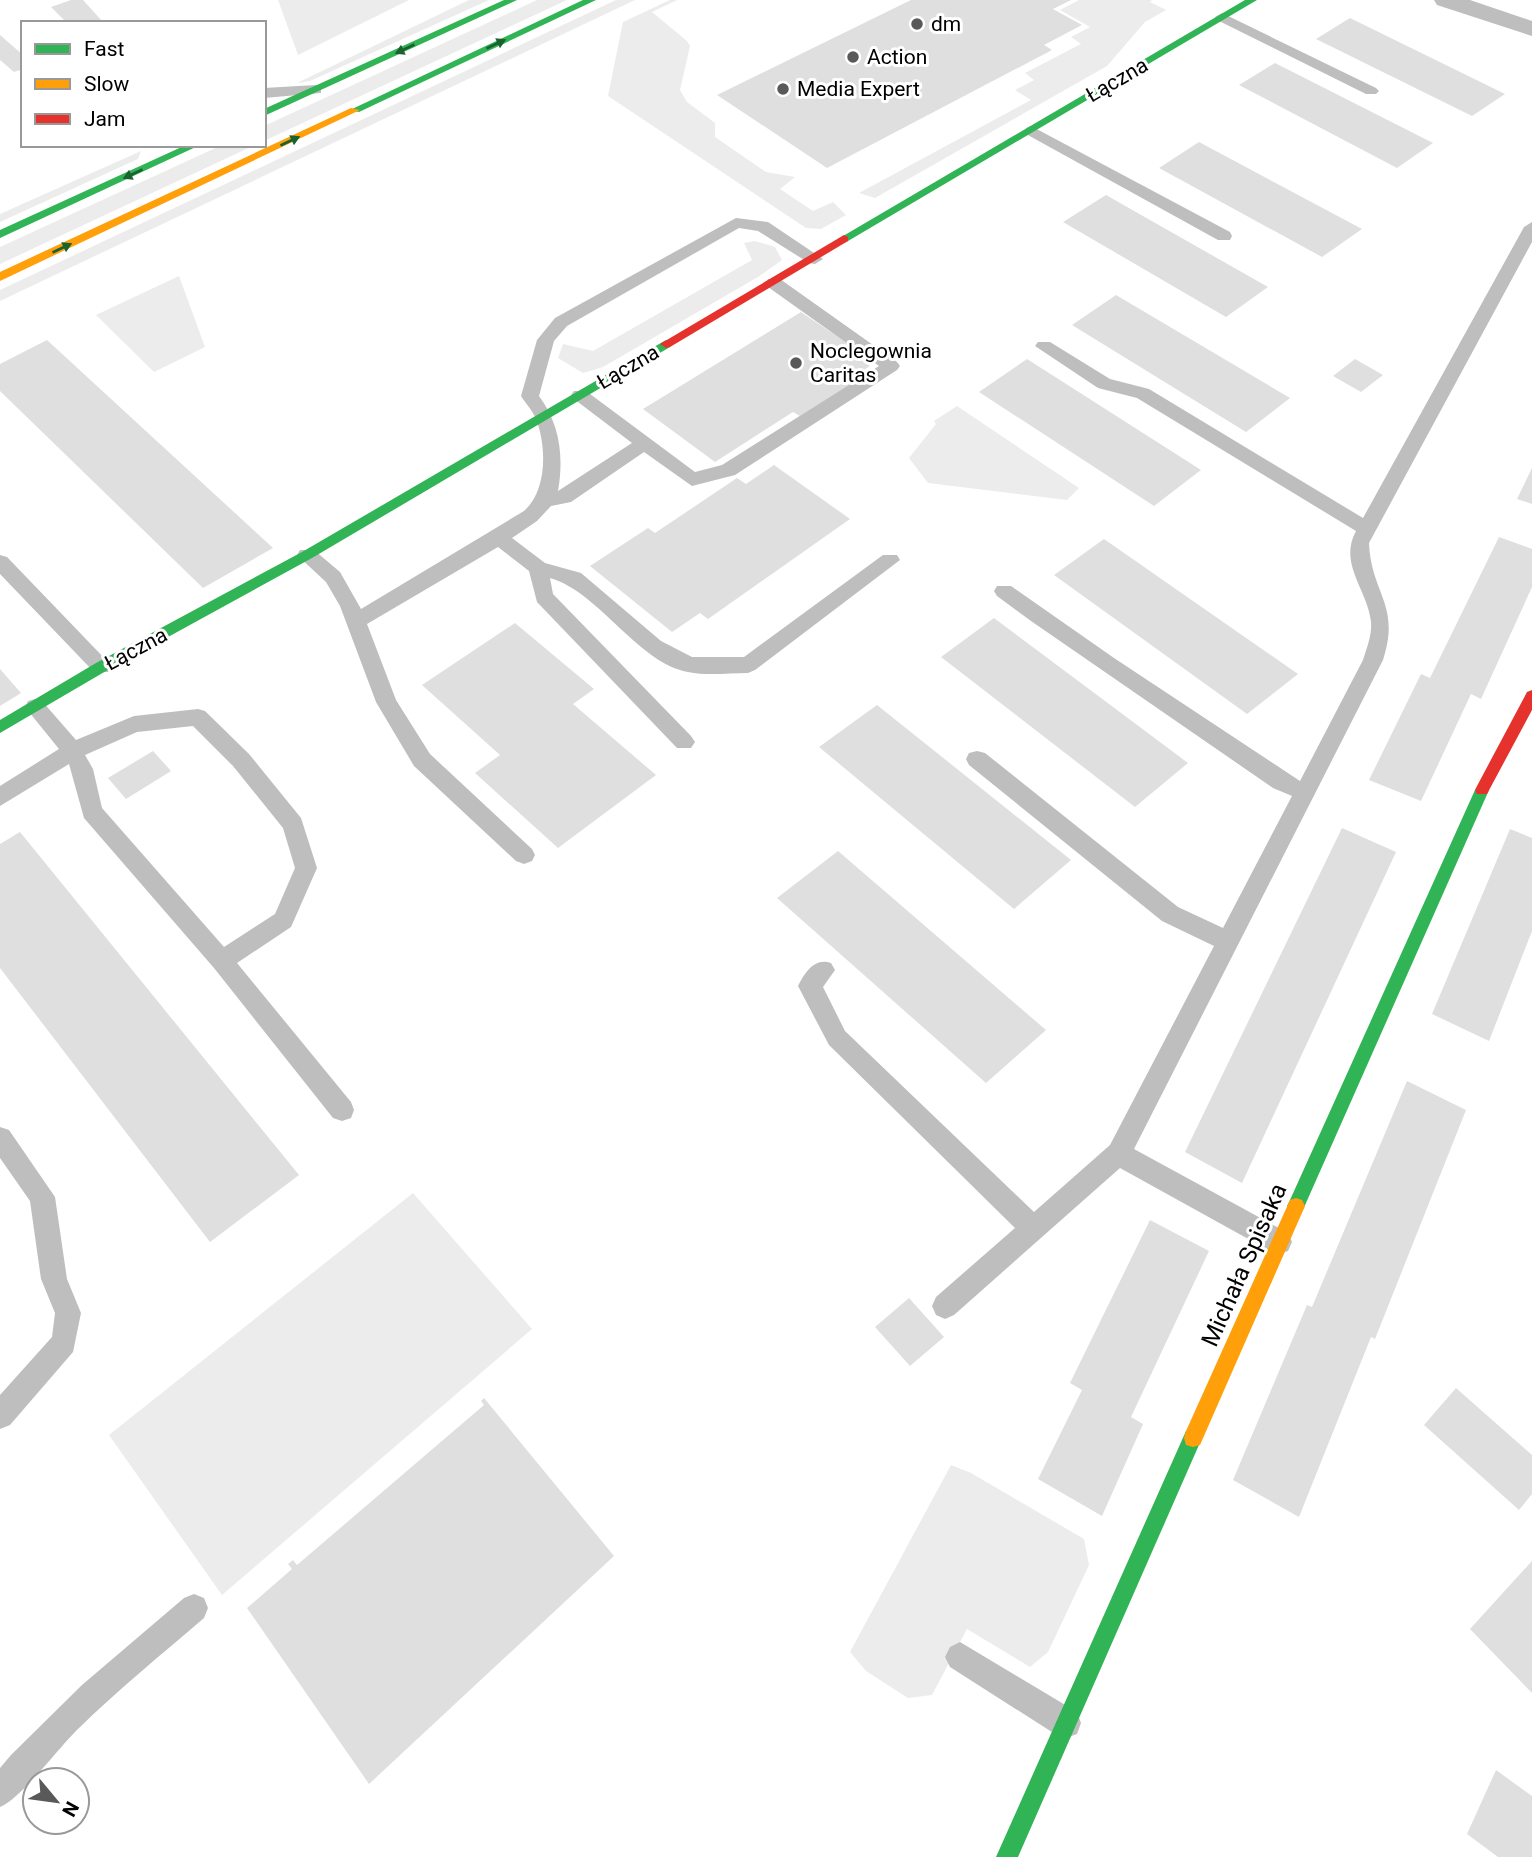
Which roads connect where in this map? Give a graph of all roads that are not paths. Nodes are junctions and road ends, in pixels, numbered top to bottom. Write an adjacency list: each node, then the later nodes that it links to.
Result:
1 (512, 0): 7 (street, one-way to 7)
2 (591, 0): 17 (street, one-way to 2)
3 (1252, 0): 5 (street, Łączna)
4 (1446, 0): 6 (street)
5 (1222, 18): 8 (lane); 11 (street, Łączna)
6 (1532, 29)
7 (316, 90): 9 (lane); 10 (street)
8 (1371, 91)
9 (266, 93)
10 (266, 112)
11 (1031, 131): 15 (lane); 16 (street, Łączna)
12 (174, 150): 14 (street, one-way to 14)
13 (1532, 227): 24 (lane)
14 (0, 234)
15 (1224, 236)
16 (815, 259): 18 (street, Łączna); 21 (lane)
17 (0, 277)
18 (774, 283): 20 (street, Łączna); 22 (lane)
19 (1044, 346): 24 (lane)
20 (580, 395): 21 (street, Łączna); 22 (lane)
21 (544, 416): 23 (lane); 26 (street, Łączna)
22 (645, 443): 23 (lane)
23 (545, 500): 25 (lane)
24 (1365, 528): 39 (lane)
25 (499, 538): 29 (lane); 31 (lane)
26 (307, 555): 31 (lane); 32 (street, Łączna)
27 (890, 560): 29 (lane)
28 (0, 562): 32 (lane)
29 (538, 568): 36 (lane)
30 (1004, 591): 39 (lane)
31 (355, 622): 41 (lane)
32 (101, 667): 34 (street, Łączna)
33 (1532, 696): 49 (street, Michała Spisaka)
34 (35, 707): 35 (street, Łączna); 37 (lane)
35 (0, 727)
36 (684, 742)
37 (73, 751): 40 (lane); 43 (lane); 43 (lane)
38 (977, 759): 42 (lane)
39 (1303, 792): 42 (lane)
40 (0, 797)
41 (524, 855)
42 (1227, 941): 47 (lane)
43 (222, 961): 45 (lane)
44 (823, 970): 48 (lane)
45 (342, 1110)
46 (0, 1138): 51 (lane)
47 (1119, 1153): 48 (lane); 49 (lane)
48 (1035, 1230): 50 (lane)
49 (1279, 1242): 54 (street, Michała Spisaka)
50 (945, 1306)
51 (0, 1415)
52 (194, 1608): 55 (lane)
53 (960, 1657): 54 (lane)
54 (1066, 1723): 56 (street, Michała Spisaka)
55 (0, 1792)
56 (1007, 1857)

